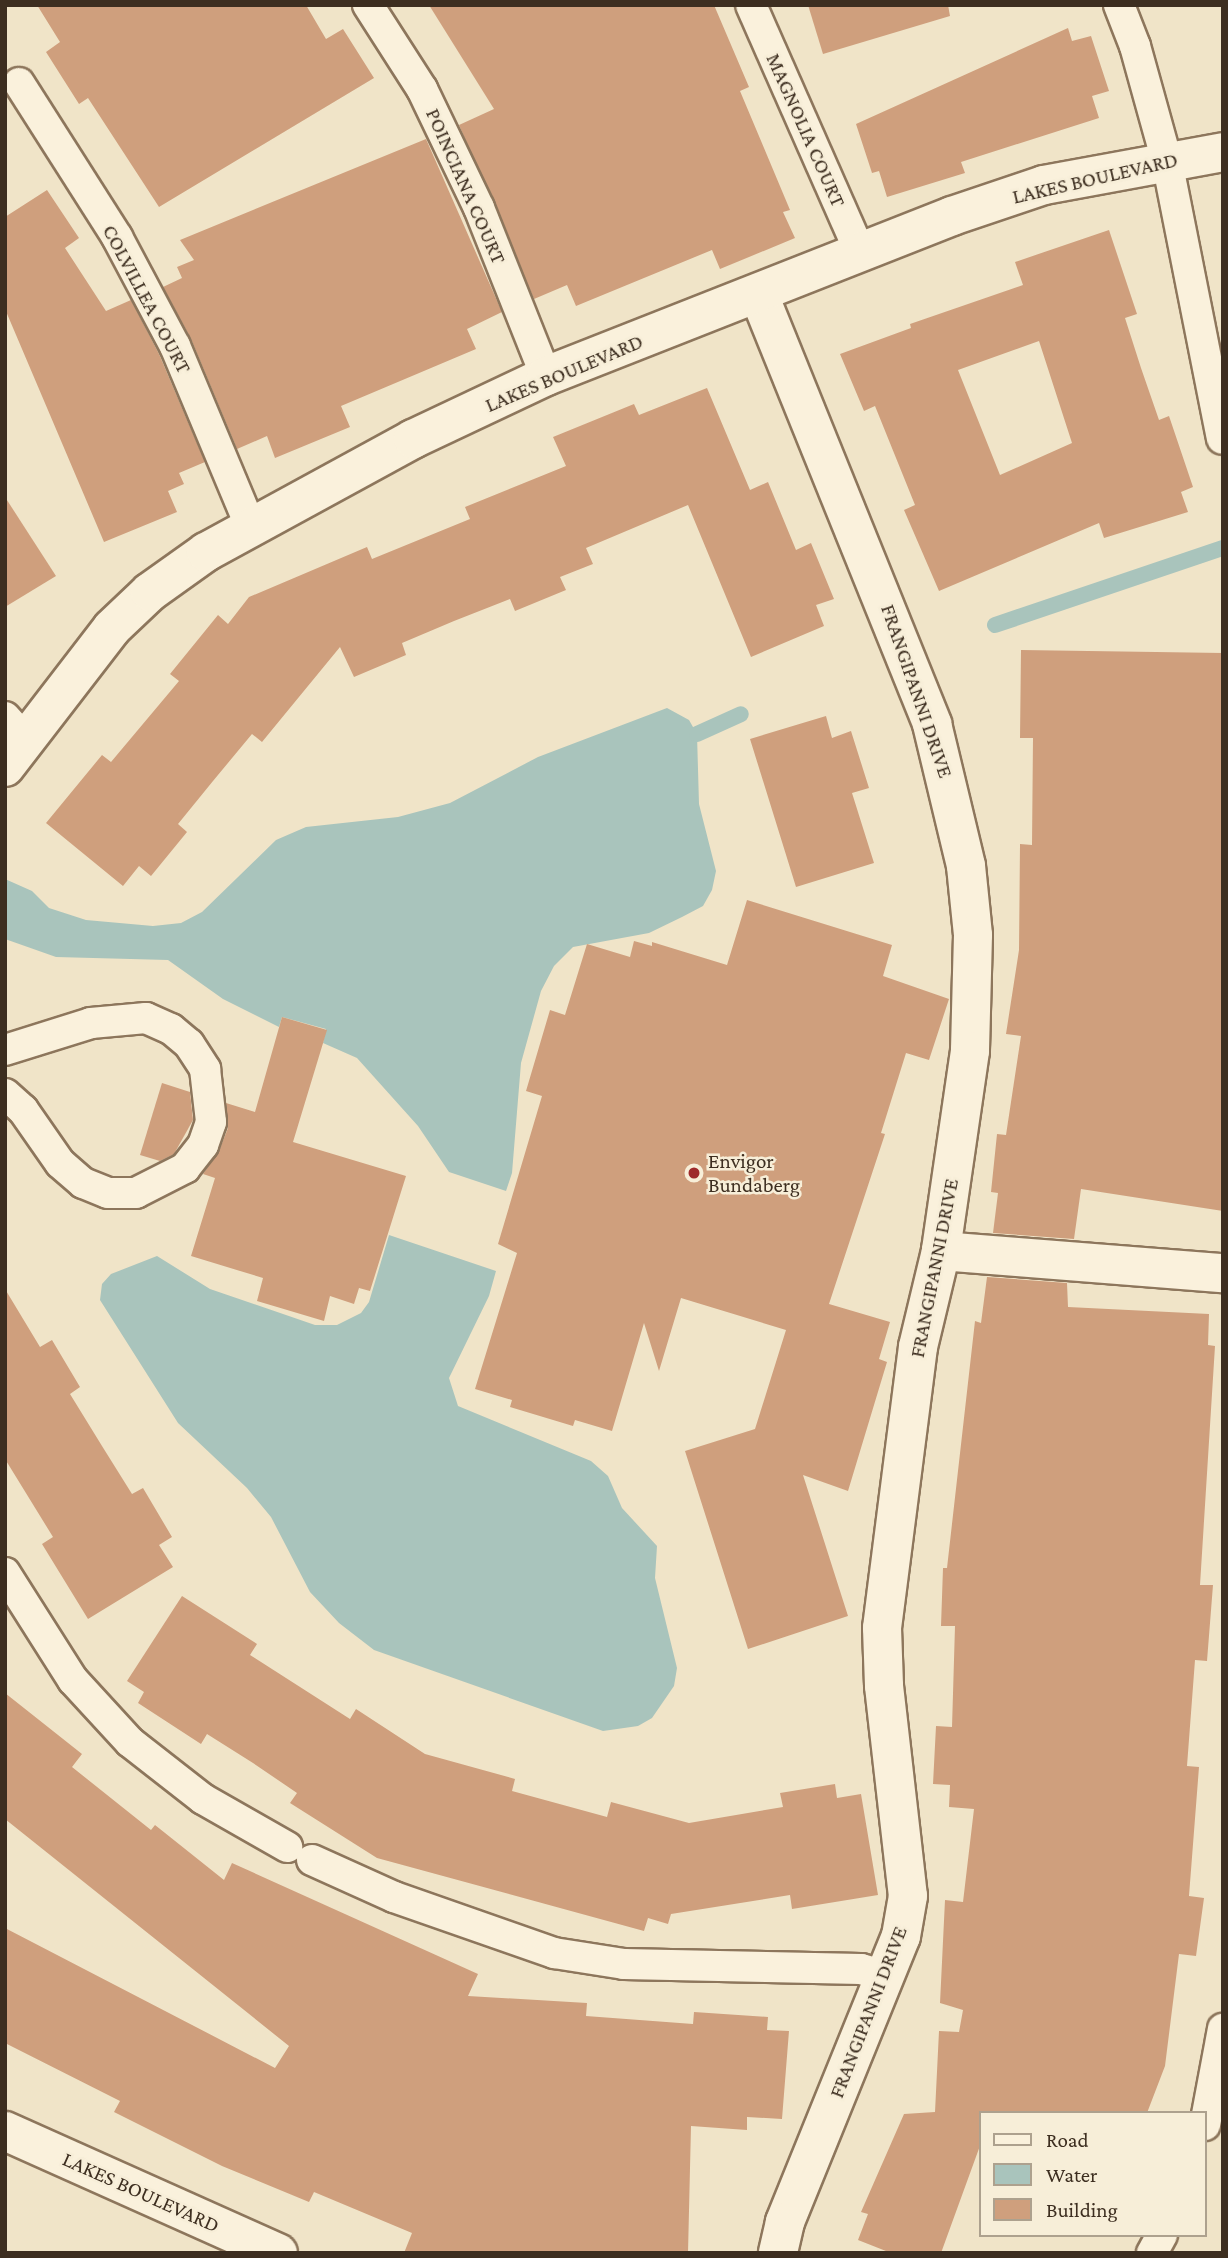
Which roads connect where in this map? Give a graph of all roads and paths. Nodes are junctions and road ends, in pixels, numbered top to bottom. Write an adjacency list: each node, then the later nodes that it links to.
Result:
1 (368, 5): 9 (lane, POINCIANA COURT)
2 (751, 5): 7 (lane, MAGNOLIA COURT)
3 (1119, 5): 6 (lane)
4 (19, 83): 11 (lane, COLVILLEA COURT)
5 (1223, 152): 6 (street, LAKES BOULEVARD)
6 (1167, 161): 7 (street, LAKES BOULEVARD); 10 (lane)
7 (861, 254): 8 (street, LAKES BOULEVARD)
8 (759, 295): 9 (street, LAKES BOULEVARD); 15 (street, FRANGIPANNI DRIVE)
9 (546, 376): 11 (street, LAKES BOULEVARD)
10 (1222, 439)
11 (251, 528): 12 (street, LAKES BOULEVARD)
12 (12, 741)
13 (5, 1050): 14 (lane)
14 (5, 1094)
15 (941, 1251): 16 (street); 18 (street, FRANGIPANNI DRIVE)
16 (1223, 1273)
17 (5, 1573): 18 (lane)
18 (886, 1976): 24 (street, FRANGIPANNI DRIVE)
19 (1223, 2029): 20 (lane)
20 (1207, 2114)
21 (5, 2131): 23 (street, LAKES BOULEVARD)
22 (1161, 2237): 25 (lane)
23 (278, 2253)
24 (778, 2253)
25 (1152, 2253)

